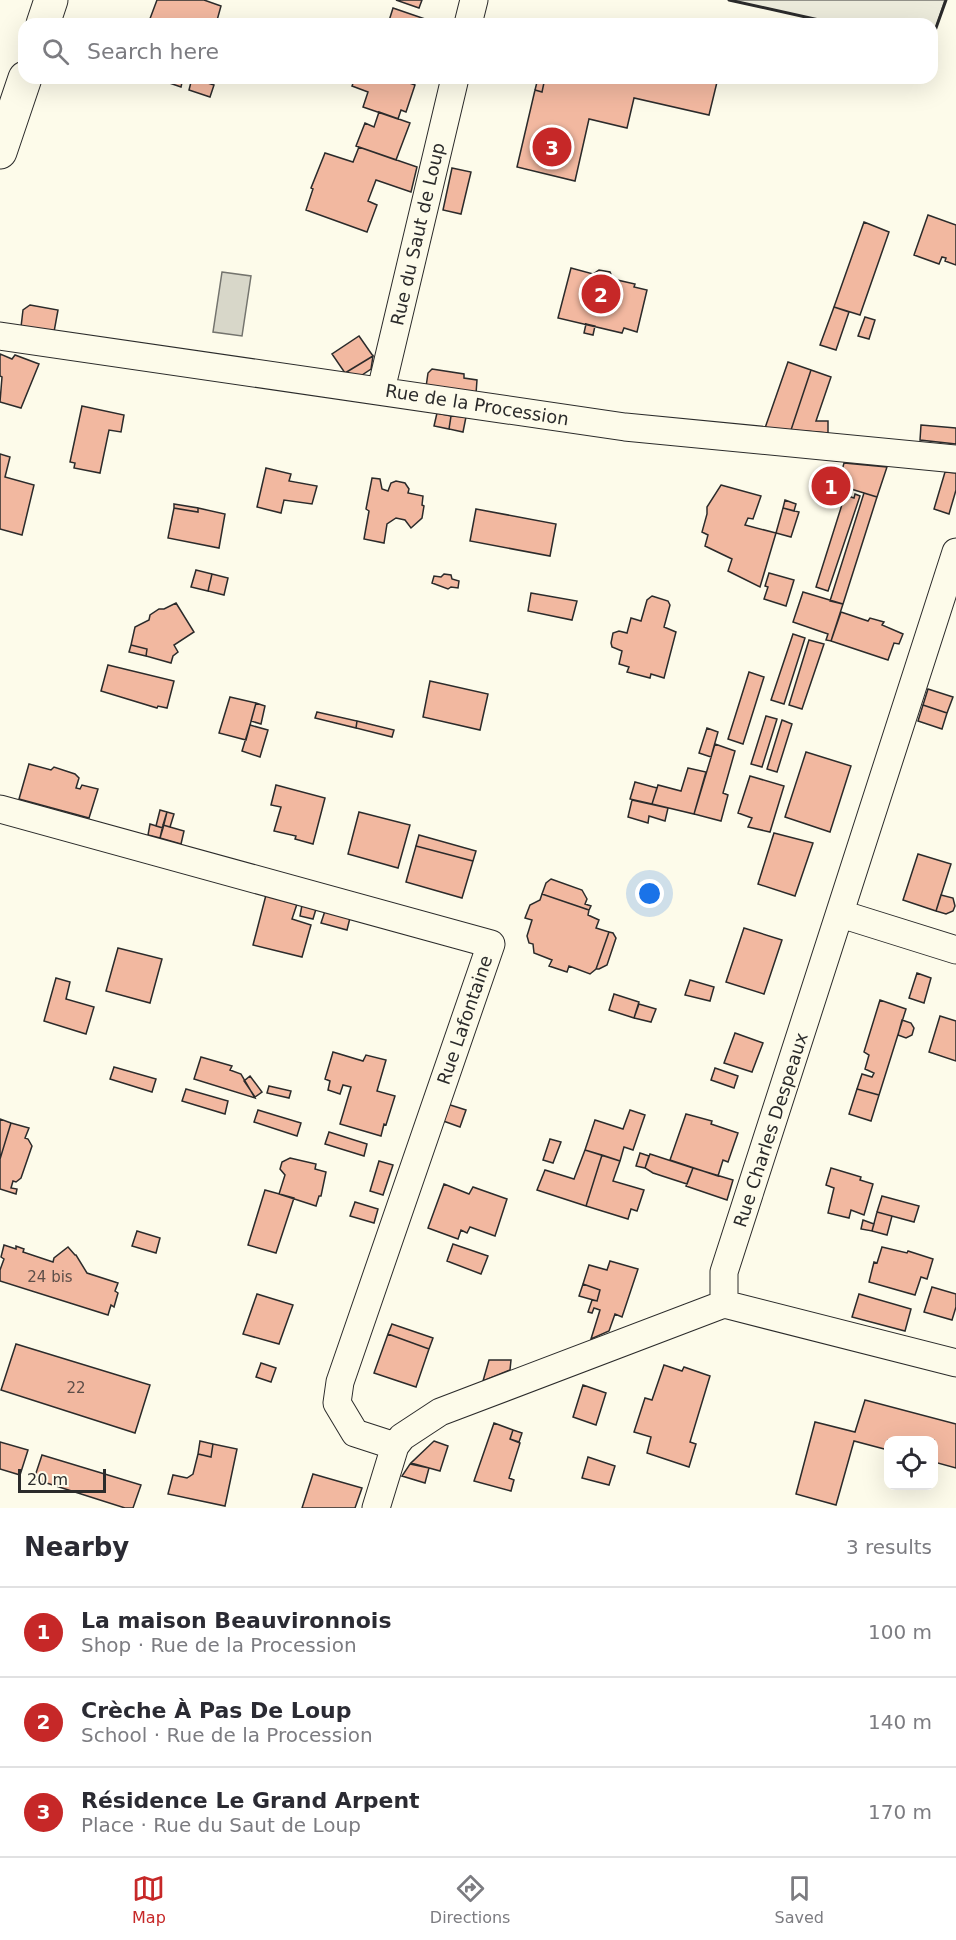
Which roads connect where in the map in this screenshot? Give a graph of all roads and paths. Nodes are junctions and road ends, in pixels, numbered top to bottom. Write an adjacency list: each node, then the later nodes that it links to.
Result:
1 (51, 0): 3 (main road)
2 (474, 0): 4 (street)
3 (45, 18)
4 (470, 18)
5 (23, 84): 7 (main road)
6 (454, 84): 9 (street, Rue du Saut de Loup)
7 (0, 152)
8 (0, 336): 9 (street, Rue de la Procession)
9 (381, 390): 10 (street, Rue de la Procession)
10 (956, 459)
11 (956, 552): 13 (street, Rue Charles Despeaux)
12 (0, 809): 17 (street, Rue Lafontaine)
13 (841, 914): 14 (street); 15 (street, Rue Charles Despeaux)
14 (956, 950)
15 (724, 1304): 16 (street); 17 (street)
16 (956, 1363)
17 (395, 1446): 18 (street)
18 (376, 1508)

